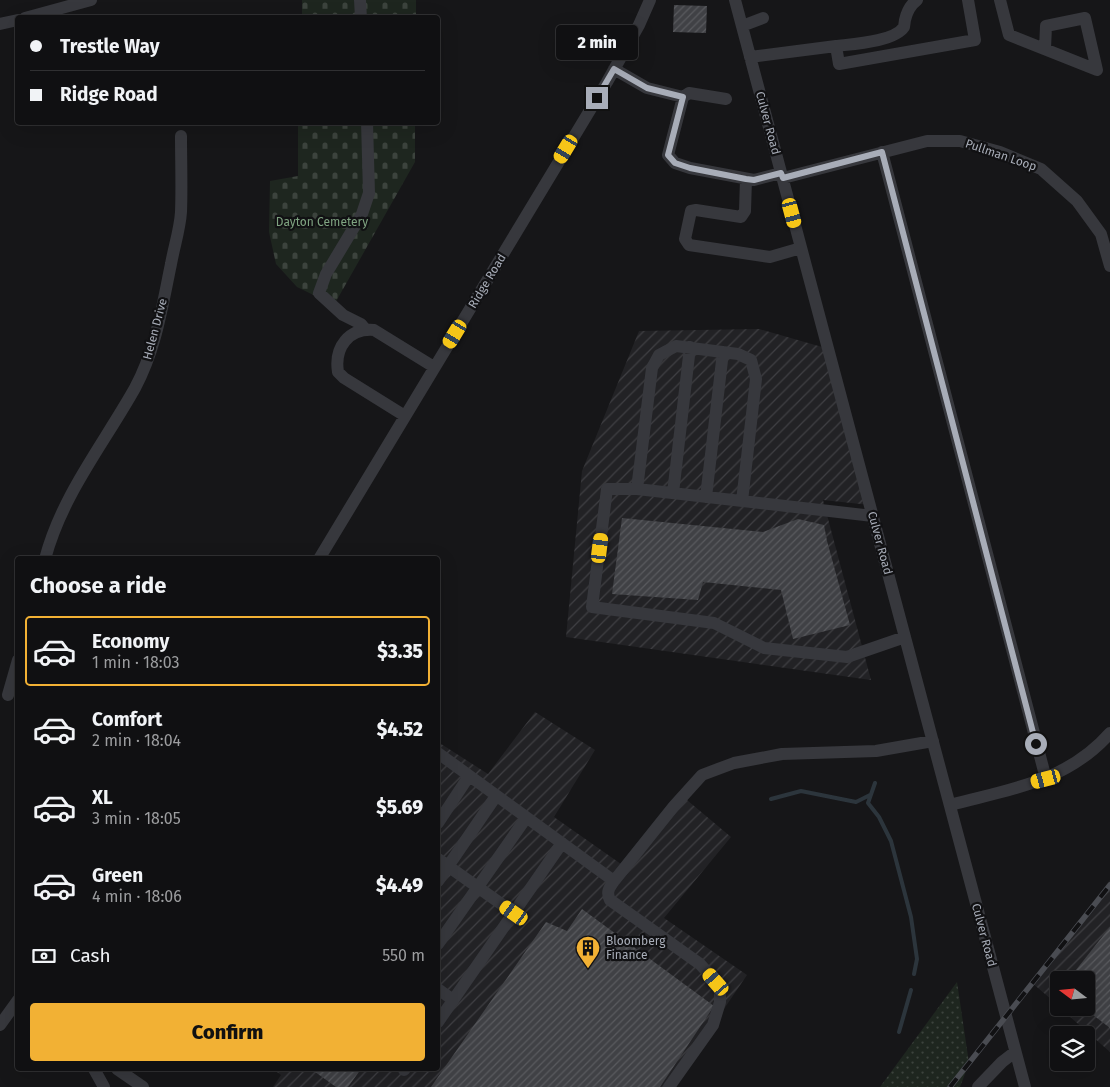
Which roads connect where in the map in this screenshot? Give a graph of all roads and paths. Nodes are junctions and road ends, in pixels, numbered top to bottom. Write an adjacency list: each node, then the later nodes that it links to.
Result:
1 (91, 0): 8 (street)
2 (360, 0): 9 (street)
3 (650, 0): 17 (street, Ridge Road)
4 (735, 0): 13 (street, Culver Road)
5 (917, 0): 14 (street)
6 (968, 0): 14 (street)
7 (1000, 0): 15 (street)
8 (36, 15)
9 (361, 15)
10 (763, 18): 13 (street)
11 (15, 21): 12 (street)
12 (0, 24)
13 (742, 26): 16 (street, Culver Road)
14 (836, 46): 16 (street)
15 (1045, 50): 15 (street)
16 (750, 57): 23 (street, Culver Road)
17 (614, 69): 18 (street); 30 (street, Ridge Road)
18 (683, 97): 19 (street); 24 (street, Pullman Loop)
19 (726, 99)
20 (367, 125): 27 (street)
21 (181, 136): 37 (street, Helen Drive)
22 (882, 152): 23 (street, Pullman Loop); 26 (street, Pullman Loop); 46 (street)
23 (782, 175): 24 (street, Pullman Loop); 25 (street, Culver Road)
24 (746, 179): 25 (street)
25 (801, 248): 36 (street, Culver Road)
26 (1110, 266)
27 (365, 330): 30 (street); 31 (street)
28 (690, 348): 29 (street); 32 (street); 33 (street)
29 (723, 352): 34 (street); 35 (street)
30 (434, 367): 31 (street, Ridge Road)
31 (405, 416): 38 (street, Ridge Road)
32 (637, 489): 33 (street); 39 (street)
33 (673, 493): 34 (street)
34 (706, 497): 35 (street)
35 (742, 501): 36 (street)
36 (873, 516): 39 (street, Culver Road)
37 (46, 556)
38 (321, 556)
39 (905, 637): 43 (street, Culver Road)
40 (15, 670): 41 (street)
41 (8, 695)
42 (1110, 733): 46 (street)
43 (933, 741): 48 (street, Culver Road); 53 (street)
44 (440, 754): 45 (street)
45 (469, 776): 47 (street); 50 (street)
46 (1046, 779): 48 (street)
47 (496, 796): 49 (street); 52 (street)
48 (950, 805): 62 (street, Culver Road)
49 (526, 818): 51 (street); 54 (street)
50 (440, 820)
51 (562, 843): 53 (street); 55 (street)
52 (443, 863): 54 (street)
53 (614, 881): 67 (street)
54 (477, 887): 55 (street); 56 (street)
55 (514, 913): 58 (street)
56 (440, 941)
57 (440, 990): 58 (street)
58 (453, 1000): 60 (street)
59 (15, 1003): 61 (street)
60 (440, 1019)
61 (0, 1025)
62 (1015, 1052): 68 (street); 69 (street, Culver Road)
63 (95, 1071): 65 (street)
64 (120, 1071): 66 (street)
65 (104, 1087)
66 (143, 1087)
67 (668, 1087)
68 (978, 1087)
69 (1025, 1087)

